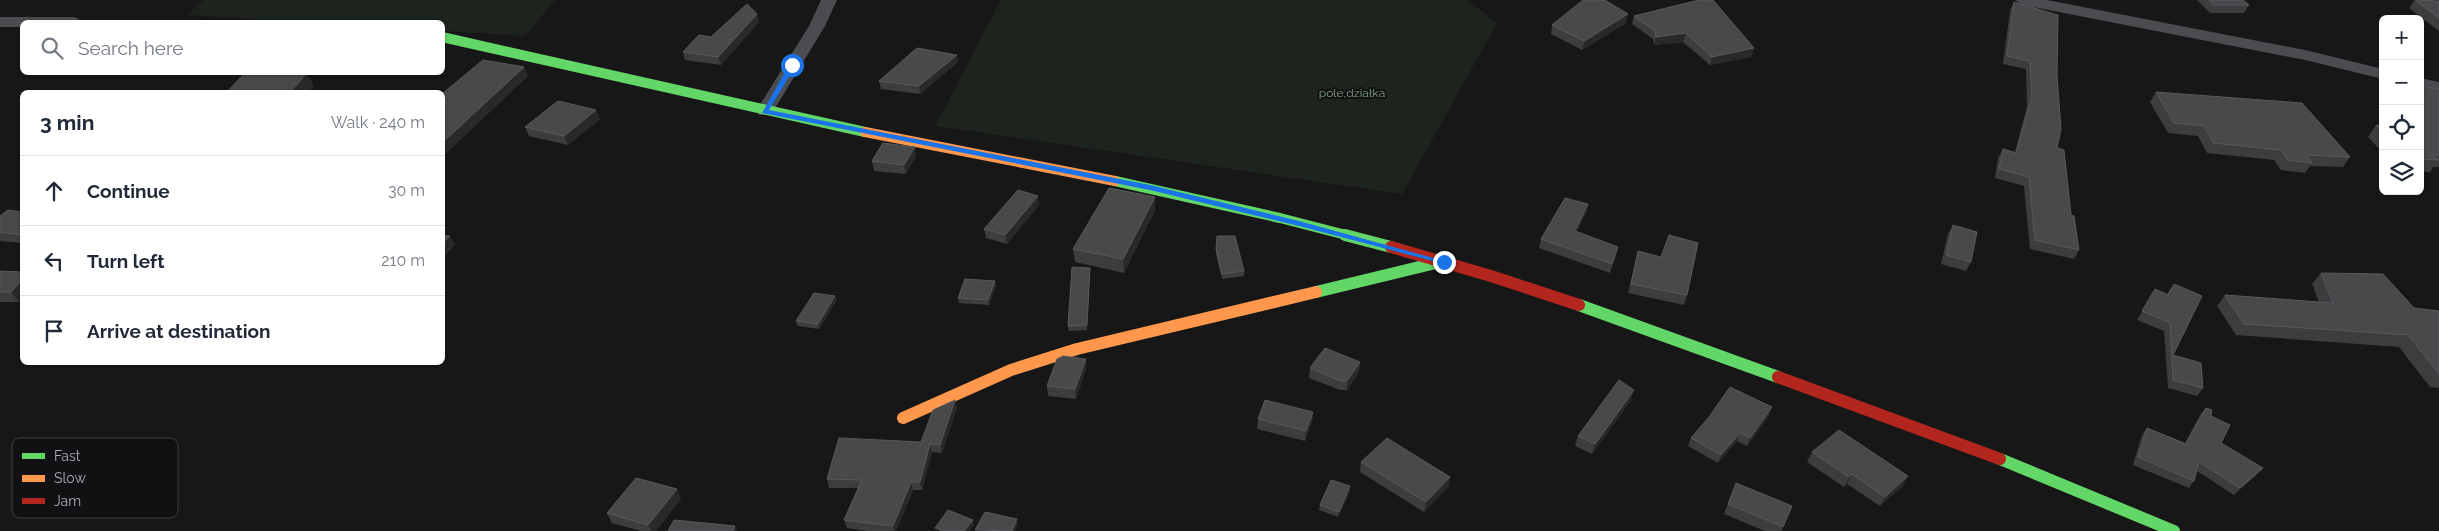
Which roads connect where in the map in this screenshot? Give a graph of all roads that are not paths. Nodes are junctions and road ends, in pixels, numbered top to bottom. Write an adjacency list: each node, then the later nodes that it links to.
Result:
1 (829, 0): 9 (street)
2 (2022, 0): 6 (street)
3 (0, 22): 4 (street)
4 (20, 22)
5 (445, 38): 9 (street)
6 (2379, 73)
7 (2424, 84): 8 (street)
8 (2439, 87)
9 (765, 111): 10 (street)
10 (1444, 262): 11 (street); 12 (street)
11 (903, 418)
12 (2174, 531)

